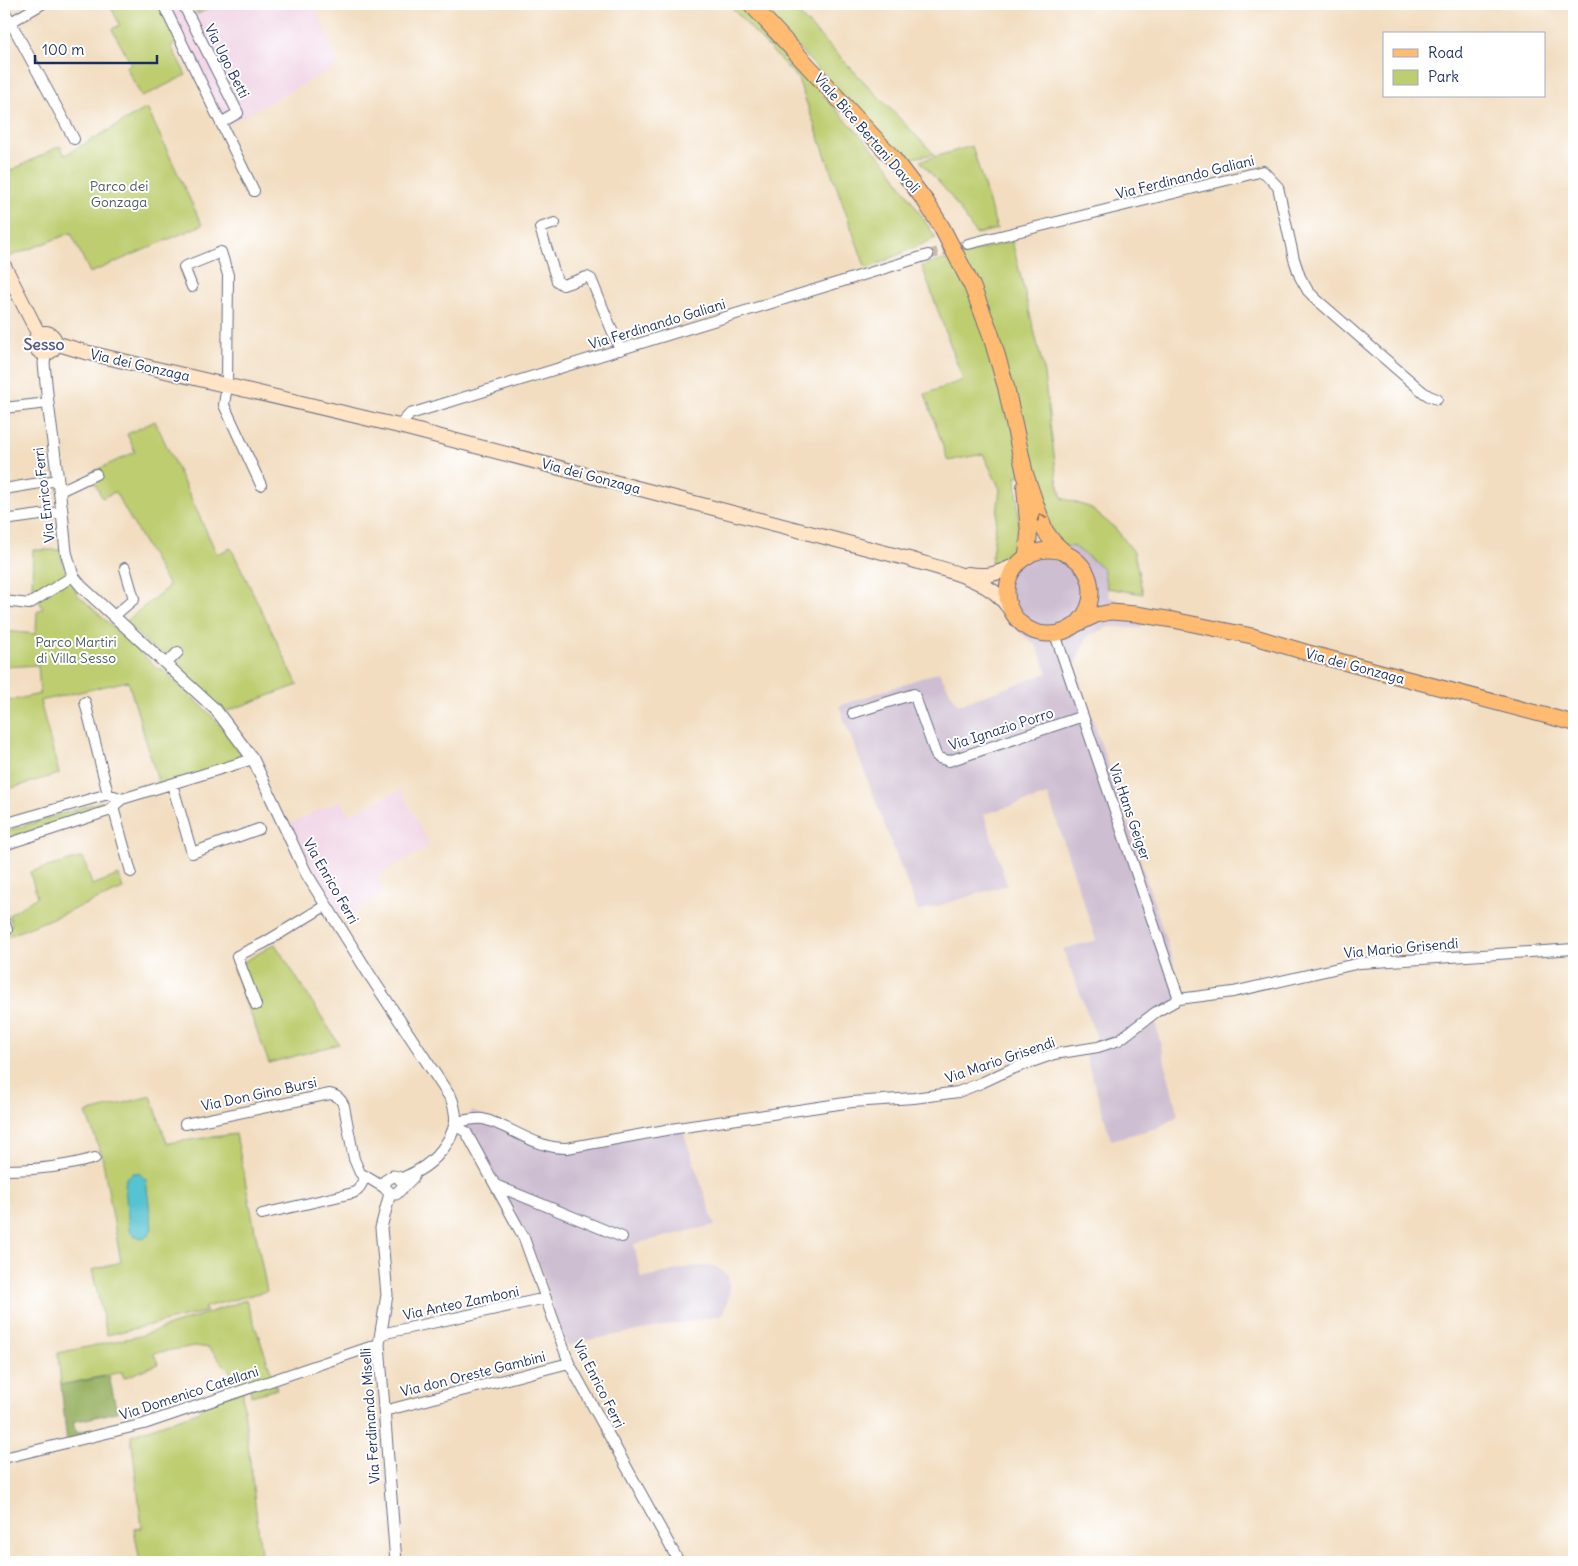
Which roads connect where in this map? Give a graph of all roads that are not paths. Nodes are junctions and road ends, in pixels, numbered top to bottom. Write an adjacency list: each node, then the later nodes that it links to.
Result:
1 (42, 4): 6 (street)
2 (183, 4): 4 (street, Via Ugo Betti); 7 (street, Via Ugo Betti)
3 (751, 4): 23 (highway, Viale Bice Bertani Davoli)
4 (165, 8): 7 (street, Via Ugo Betti)
5 (4, 10): 6 (street)
6 (7, 24): 8 (street)
7 (222, 122): 9 (street, Via Ugo Betti)
8 (74, 138)
9 (254, 190)
10 (555, 223): 16 (street)
11 (968, 244): 18 (street, Via Ferdinando Galiani)
12 (928, 255): 16 (street, Via Ferdinando Galiani)
13 (4, 266): 15 (main road)
14 (192, 286): 17 (street)
15 (50, 348): 17 (main road, Via dei Gonzaga); 19 (street, Via Enrico Ferri)
16 (620, 350): 21 (street, Via Ferdinando Galiani)
17 (227, 386): 21 (main road, Via dei Gonzaga); 24 (street)
18 (1437, 398)
19 (48, 403): 20 (street); 25 (street, Via Enrico Ferri)
20 (4, 408)
21 (399, 426): 32 (main road, Via dei Gonzaga)
22 (96, 474): 25 (street)
23 (1025, 474): 29 (highway, one-way to 23); 30 (highway)
24 (261, 485)
25 (59, 486): 26 (street); 27 (street, Via Enrico Ferri)
26 (4, 490)
27 (62, 512): 28 (street); 33 (street, Via Enrico Ferri)
28 (4, 520)
29 (1065, 553): 30 (main road); 34 (main road)
30 (1022, 561): 32 (main road, Via dei Gonzaga); 36 (main road)
31 (125, 568): 38 (street)
32 (954, 573): 36 (main road, Via dei Gonzaga)
33 (73, 576): 35 (street); 38 (street, Via Enrico Ferri)
34 (1091, 585): 37 (main road); 39 (main road)
35 (4, 601)
36 (1010, 609): 40 (main road)
37 (1136, 614): 39 (main road); 46 (main road, Via dei Gonzaga)
38 (114, 616): 42 (street, Via Enrico Ferri)
39 (1075, 625): 40 (main road)
40 (1055, 634): 45 (street, Via Hans Geiger)
41 (178, 652): 42 (street)
42 (166, 664): 47 (street, Via Enrico Ferri)
43 (85, 702): 49 (street)
44 (853, 713): 45 (street, Via Ignazio Porro)
45 (1083, 716): 58 (street, Via Hans Geiger)
46 (1574, 723)
47 (253, 759): 48 (street); 56 (street, Via Enrico Ferri)
48 (172, 784): 50 (street); 53 (street)
49 (108, 794): 50 (street); 52 (street)
50 (122, 799): 51 (street)
51 (113, 807): 54 (street); 55 (street)
52 (4, 824)
53 (259, 829)
54 (4, 845)
55 (131, 872)
56 (326, 906): 59 (street); 61 (street, Via Enrico Ferri)
57 (1574, 949): 58 (street, Via Mario Grisendi)
58 (1179, 999): 61 (street, Via Mario Grisendi)
59 (256, 1005)
60 (185, 1124): 64 (street, Via Don Gino Bursi)
61 (455, 1124): 65 (street, Via Enrico Ferri); 66 (street)
62 (95, 1158): 63 (street)
63 (4, 1170)
64 (368, 1177): 66 (street); 67 (street)
65 (495, 1186): 68 (street); 69 (street, Via Enrico Ferri)
66 (393, 1187): 70 (street, Via Ferdinando Miselli)
67 (262, 1214)
68 (622, 1237)
69 (546, 1298): 70 (street, Via Anteo Zamboni); 71 (street, Via Enrico Ferri)
70 (380, 1339): 72 (street, Via Ferdinando Miselli); 73 (street, Via Domenico Catellani)
71 (569, 1364): 72 (street, Via don Oreste Gambini); 75 (street, Via Enrico Ferri)
72 (384, 1411): 74 (street, Via Ferdinando Miselli)
73 (4, 1458)
74 (396, 1562)
75 (679, 1562)

